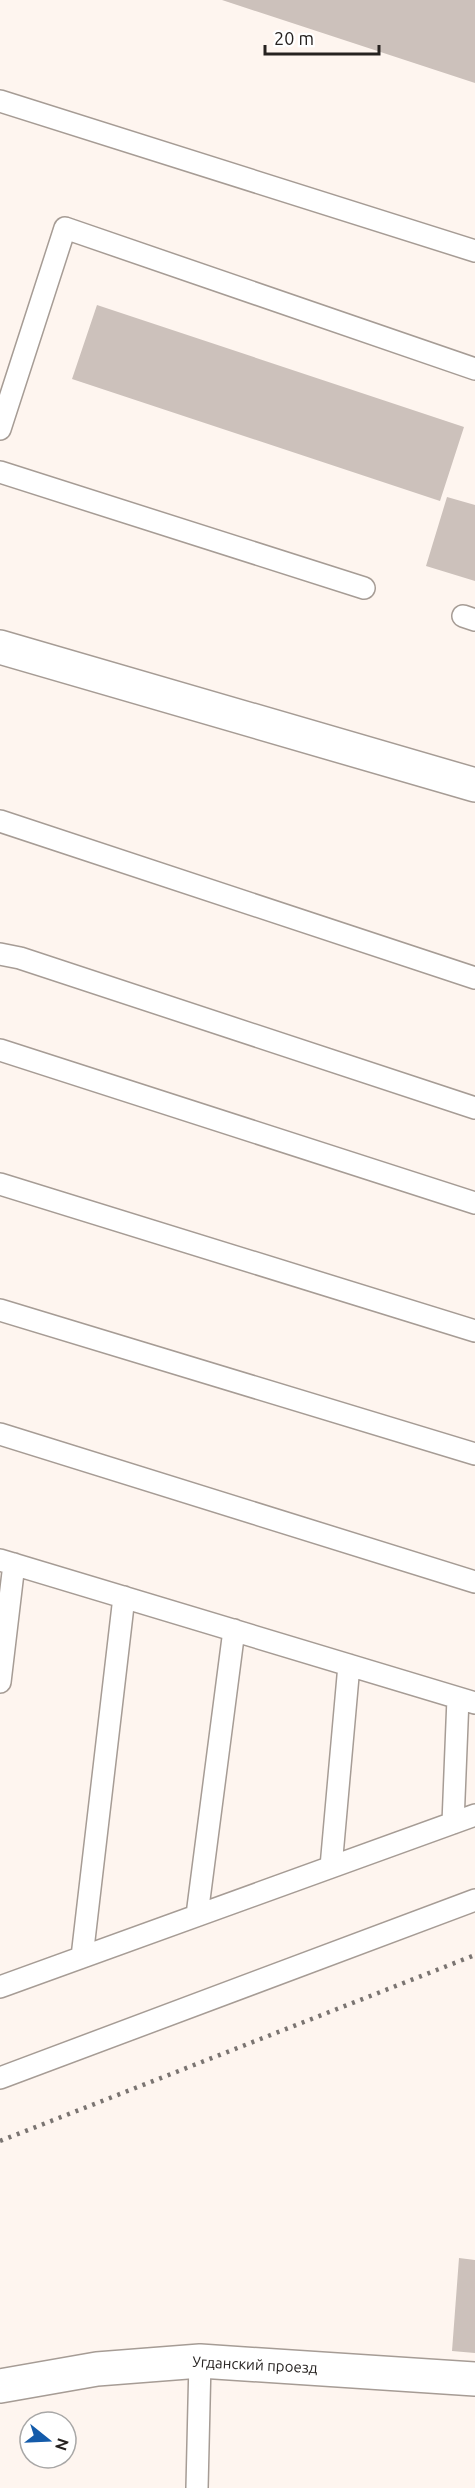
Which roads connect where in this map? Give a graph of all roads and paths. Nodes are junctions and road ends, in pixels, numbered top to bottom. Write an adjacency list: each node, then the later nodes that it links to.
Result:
1 (0, 101): 2 (lane)
2 (475, 251)
3 (475, 369): 4 (lane)
4 (0, 429)
5 (0, 472): 6 (lane)
6 (364, 588)
7 (0, 647): 9 (street)
8 (0, 658): 9 (street)
9 (38, 658): 10 (street)
10 (475, 785)
11 (0, 821): 13 (lane)
12 (0, 954): 15 (lane)
13 (475, 978)
14 (0, 1050): 17 (lane)
15 (475, 1108)
16 (0, 1184): 19 (lane)
17 (475, 1203)
18 (0, 1310): 21 (lane)
19 (475, 1331)
20 (0, 1434): 23 (lane)
21 (475, 1454)
22 (7, 1562): 24 (lane); 27 (lane)
23 (475, 1582)
24 (124, 1597): 25 (lane); 34 (lane)
25 (234, 1630): 26 (lane); 33 (lane)
26 (349, 1665): 28 (lane); 31 (lane)
27 (0, 1682)
28 (467, 1700): 30 (lane)
29 (475, 1815): 30 (lane)
30 (453, 1823): 31 (lane)
31 (331, 1867): 33 (lane)
32 (475, 1900): 36 (lane)
33 (197, 1916): 34 (lane)
34 (82, 1957): 35 (lane)
35 (0, 1987)
36 (0, 2078)
37 (200, 2361): 38 (street, Угданский проезд); 39 (street, Угданский проезд); 40 (lane)
38 (475, 2379)
39 (0, 2386)
40 (197, 2488)

